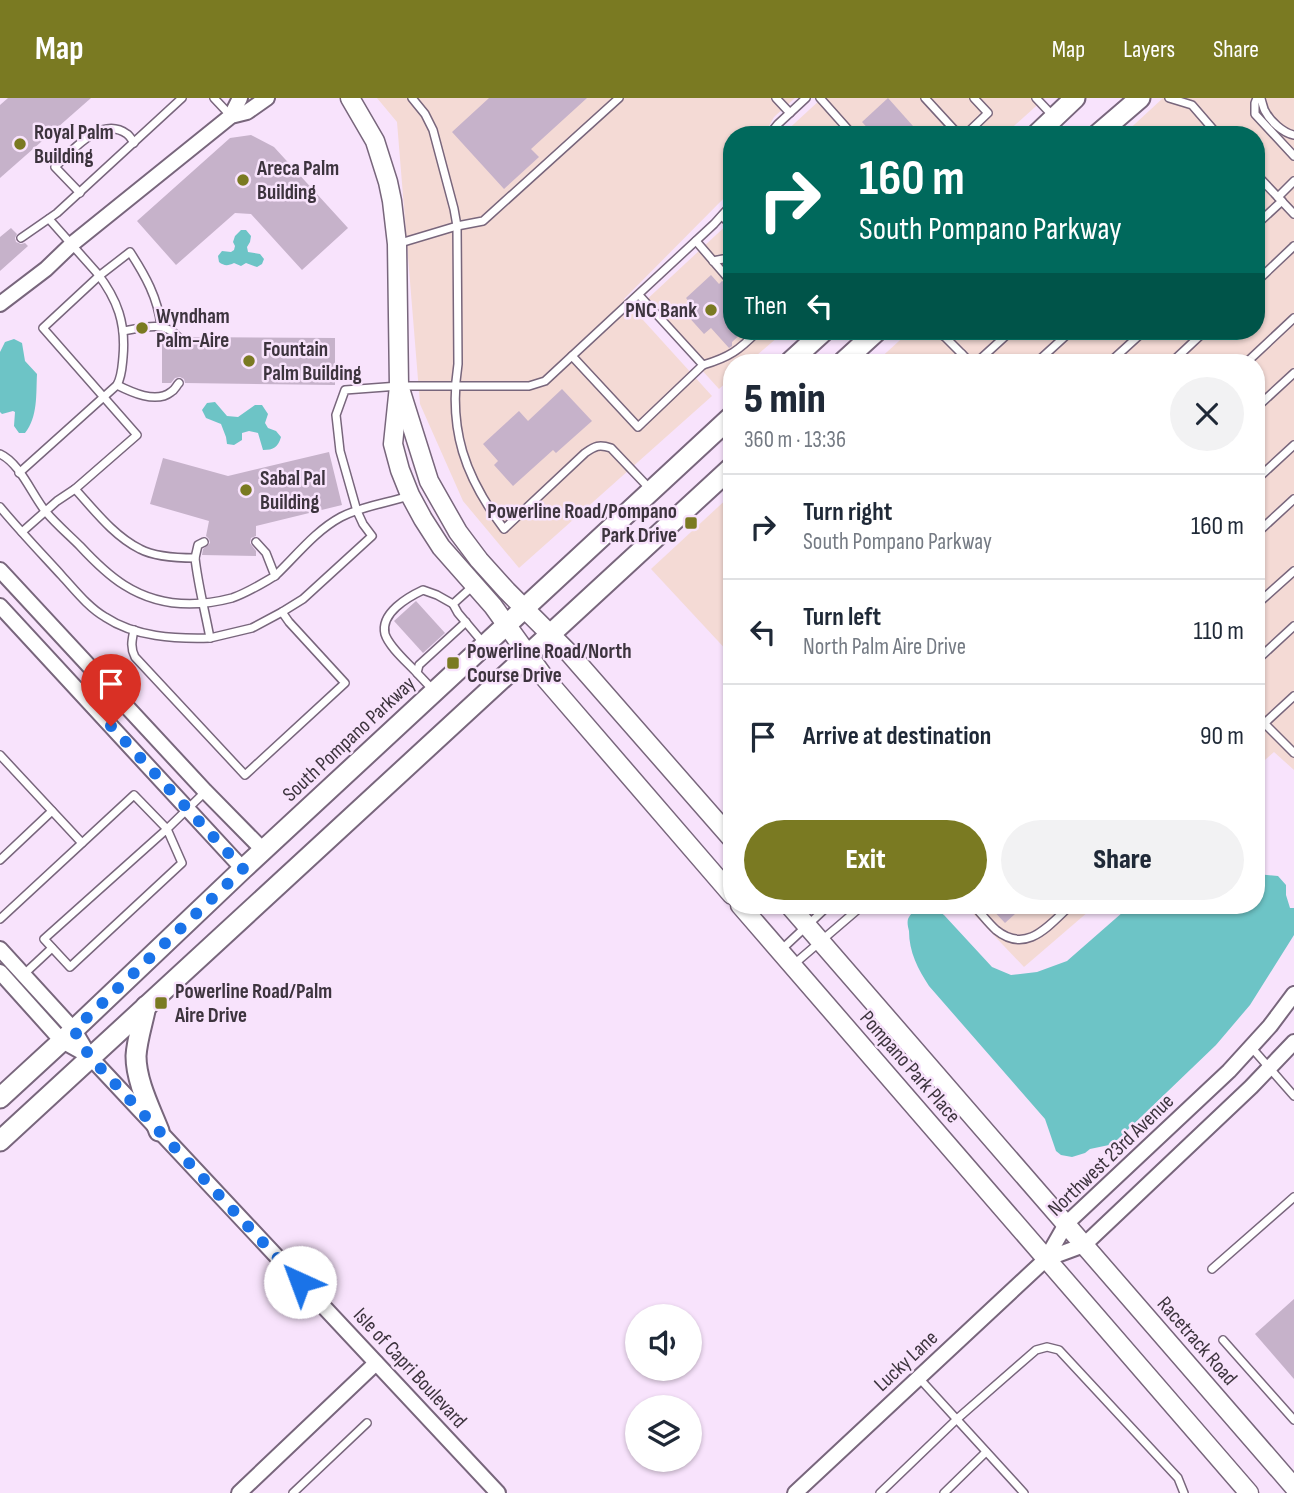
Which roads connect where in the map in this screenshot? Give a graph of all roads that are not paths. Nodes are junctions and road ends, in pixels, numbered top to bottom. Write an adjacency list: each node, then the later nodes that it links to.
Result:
1 (182, 98): 28 (lane)
2 (214, 98): 19 (lane)
3 (240, 98): 19 (street)
4 (267, 98): 19 (street)
5 (350, 98): 42 (street)
6 (412, 98): 38 (lane)
7 (619, 98): 38 (lane)
8 (776, 98): 18 (lane)
9 (806, 98): 18 (lane)
10 (820, 98): 21 (lane)
11 (925, 98): 22 (lane)
12 (974, 98): 23 (lane)
13 (1036, 98): 24 (lane)
14 (1076, 98): 24 (main road)
15 (1140, 98): 25 (main road)
16 (1169, 98): 26 (lane)
17 (1259, 98): 27 (lane); 29 (lane)
18 (790, 113): 20 (lane)
19 (231, 116): 41 (street)
20 (776, 126)
21 (845, 126)
22 (951, 126)
23 (974, 126)
24 (1054, 126)
25 (1107, 126)
26 (1210, 126)
27 (1294, 135)
28 (134, 143): 32 (lane); 32 (lane)
29 (1294, 156)
30 (1294, 181): 33 (lane)
31 (1265, 183): 33 (lane)
32 (80, 193): 37 (lane)
33 (1280, 199): 34 (lane); 35 (lane)
34 (1294, 214)
35 (1265, 215)
36 (722, 216): 40 (lane)
37 (49, 219): 39 (lane); 41 (lane)
38 (457, 226): 42 (lane); 78 (lane)
39 (21, 238)
40 (695, 241): 45 (lane); 49 (lane)
41 (72, 244): 48 (lane); 50 (street)
42 (397, 244): 79 (street)
43 (1294, 246): 47 (lane)
44 (723, 259): 45 (lane)
45 (713, 261): 46 (lane)
46 (723, 272)
47 (1265, 273)
48 (99, 276): 52 (lane); 53 (lane); 80 (lane)
49 (639, 295): 72 (lane); 74 (lane)
50 (0, 304)
51 (1294, 318): 71 (lane)
52 (161, 326): 53 (lane); 54 (lane)
53 (123, 331): 77 (lane)
54 (177, 337)
55 (749, 340): 63 (lane)
56 (814, 340): 64 (main road)
57 (870, 340): 65 (main road)
58 (948, 340): 66 (lane)
59 (1001, 340): 67 (lane)
60 (1060, 340): 68 (lane)
61 (1134, 340): 69 (lane)
62 (1195, 340): 70 (lane)
63 (732, 354)
64 (799, 354)
65 (853, 354)
66 (962, 354)
67 (986, 354)
68 (1046, 354)
69 (1119, 354)
70 (1180, 354)
71 (1256, 354)
72 (572, 356): 74 (lane); 78 (lane)
73 (723, 358): 74 (lane)
74 (703, 365)
75 (1294, 373): 81 (lane)
76 (179, 383): 77 (lane)
77 (117, 385): 80 (lane)
78 (455, 385): 79 (lane); 89 (lane)
79 (399, 386): 90 (street); 93 (lane); 108 (street)
80 (103, 397): 86 (lane); 88 (lane)
81 (1265, 400)
82 (723, 424): 89 (main road, South Pompano Parkway)
83 (1294, 445): 85 (lane)
84 (0, 454): 86 (lane)
85 (1265, 472)
86 (19, 473): 94 (lane)
87 (723, 475): 116 (main road)
88 (75, 489): 94 (lane); 99 (lane)
89 (651, 491): 108 (main road, South Pompano Parkway)
90 (410, 495): 93 (lane); 103 (street)
91 (1294, 499): 95 (lane)
92 (0, 508): 96 (lane)
93 (357, 511): 102 (lane); 109 (lane)
94 (45, 512): 96 (lane); 105 (lane)
95 (1265, 526)
96 (22, 532): 114 (lane)
97 (204, 542): 99 (lane)
98 (256, 542): 102 (lane)
99 (195, 558): 105 (lane)
100 (0, 570): 110 (street)
101 (1294, 571): 104 (lane)
102 (275, 576): 105 (lane)
103 (474, 585): 106 (lane); 112 (street)
104 (1265, 597)
105 (204, 603): 117 (lane)
106 (453, 604): 111 (lane); 121 (lane)
107 (0, 606): 115 (street)
108 (524, 608): 112 (main road, South Pompano Parkway); 116 (street)
109 (282, 612): 114 (lane); 117 (lane)
110 (40, 613): 115 (street); 124 (street)
111 (466, 622): 118 (lane); 121 (lane)
112 (506, 625): 118 (main road, South Pompano Parkway); 120 (street)
113 (1294, 626): 119 (lane)
114 (134, 630): 117 (lane)
115 (23, 631): 126 (street)
116 (550, 634): 120 (main road); 133 (street)
117 (210, 638)
118 (485, 645): 122 (main road, South Pompano Parkway)
119 (1265, 653)
120 (527, 655): 138 (street); 157 (main road)
121 (417, 673): 122 (lane)
122 (434, 691): 135 (main road, South Pompano Parkway)
123 (1294, 696): 125 (lane)
124 (128, 708): 126 (street); 129 (street)
125 (1265, 723): 127 (lane)
126 (111, 726): 130 (street)
127 (1294, 753)
128 (0, 755): 131 (lane)
129 (205, 791): 130 (lane); 135 (street)
130 (188, 809): 132 (lane); 137 (street)
131 (52, 811): 134 (lane); 136 (lane)
132 (167, 829): 134 (lane); 148 (lane); 148 (lane)
133 (723, 829)
134 (82, 843): 145 (lane)
135 (262, 850): 137 (main road, South Pompano Parkway)
136 (0, 860)
137 (243, 869): 158 (main road, South Pompano Parkway)
138 (723, 885)
139 (748, 914): 150 (street, Pompano Park Place)
140 (797, 914): 146 (street, Pompano Park Place)
141 (819, 914): 146 (lane)
142 (853, 914): 147 (lane)
143 (981, 914): 144 (lane)
144 (1062, 914)
145 (0, 919)
146 (806, 925): 147 (street, Pompano Park Place); 150 (lane)
147 (820, 940): 152 (lane); 168 (street, Pompano Park Place)
148 (52, 948): 154 (lane)
149 (0, 949): 151 (street)
150 (780, 951): 152 (street, Pompano Park Place)
151 (12, 962): 153 (lane); 154 (street)
152 (792, 965): 170 (street, Pompano Park Place)
153 (0, 973): 155 (street)
154 (23, 975): 155 (lane); 158 (street)
155 (12, 985): 158 (street)
156 (1294, 994): 160 (street, Northwest 23rd Avenue)
157 (146, 1006): 161 (main road); 165 (main road)
158 (68, 1035): 161 (street, Isle of Capri Boulevard); 164 (main road, South Pompano Parkway)
159 (1294, 1042): 162 (street, Northwest 23rd Avenue)
160 (1251, 1047): 162 (lane); 168 (street, Northwest 23rd Avenue)
161 (90, 1057): 165 (street, Isle of Capri Boulevard); 166 (main road)
162 (1269, 1069): 163 (lane); 169 (street, Northwest 23rd Avenue)
163 (1294, 1096)
164 (0, 1097)
165 (159, 1131): 173 (street, Isle of Capri Boulevard)
166 (0, 1141)
167 (1294, 1197): 171 (lane)
168 (1066, 1224): 169 (street, Racetrack Road); 170 (street, Northwest 23rd Avenue)
169 (1084, 1245): 170 (street, Northwest 23rd Avenue); 179 (street, Racetrack Road)
170 (1046, 1259): 174 (street, Lucky Lane); 188 (street)
171 (1212, 1269)
172 (1223, 1340): 176 (lane)
173 (376, 1363): 180 (street); 182 (street, Isle of Capri Boulevard)
174 (919, 1378): 175 (lane); 183 (street, Lucky Lane)
175 (957, 1419): 178 (lane); 184 (lane); 187 (lane)
176 (1294, 1420)
177 (367, 1423): 181 (lane)
178 (986, 1452): 185 (lane); 186 (lane)
179 (1294, 1487)
180 (239, 1493)
181 (293, 1493)
182 (498, 1493)
183 (795, 1493)
184 (880, 1493)
185 (944, 1493)
186 (1024, 1493)
187 (1184, 1493)
188 (1249, 1493)

